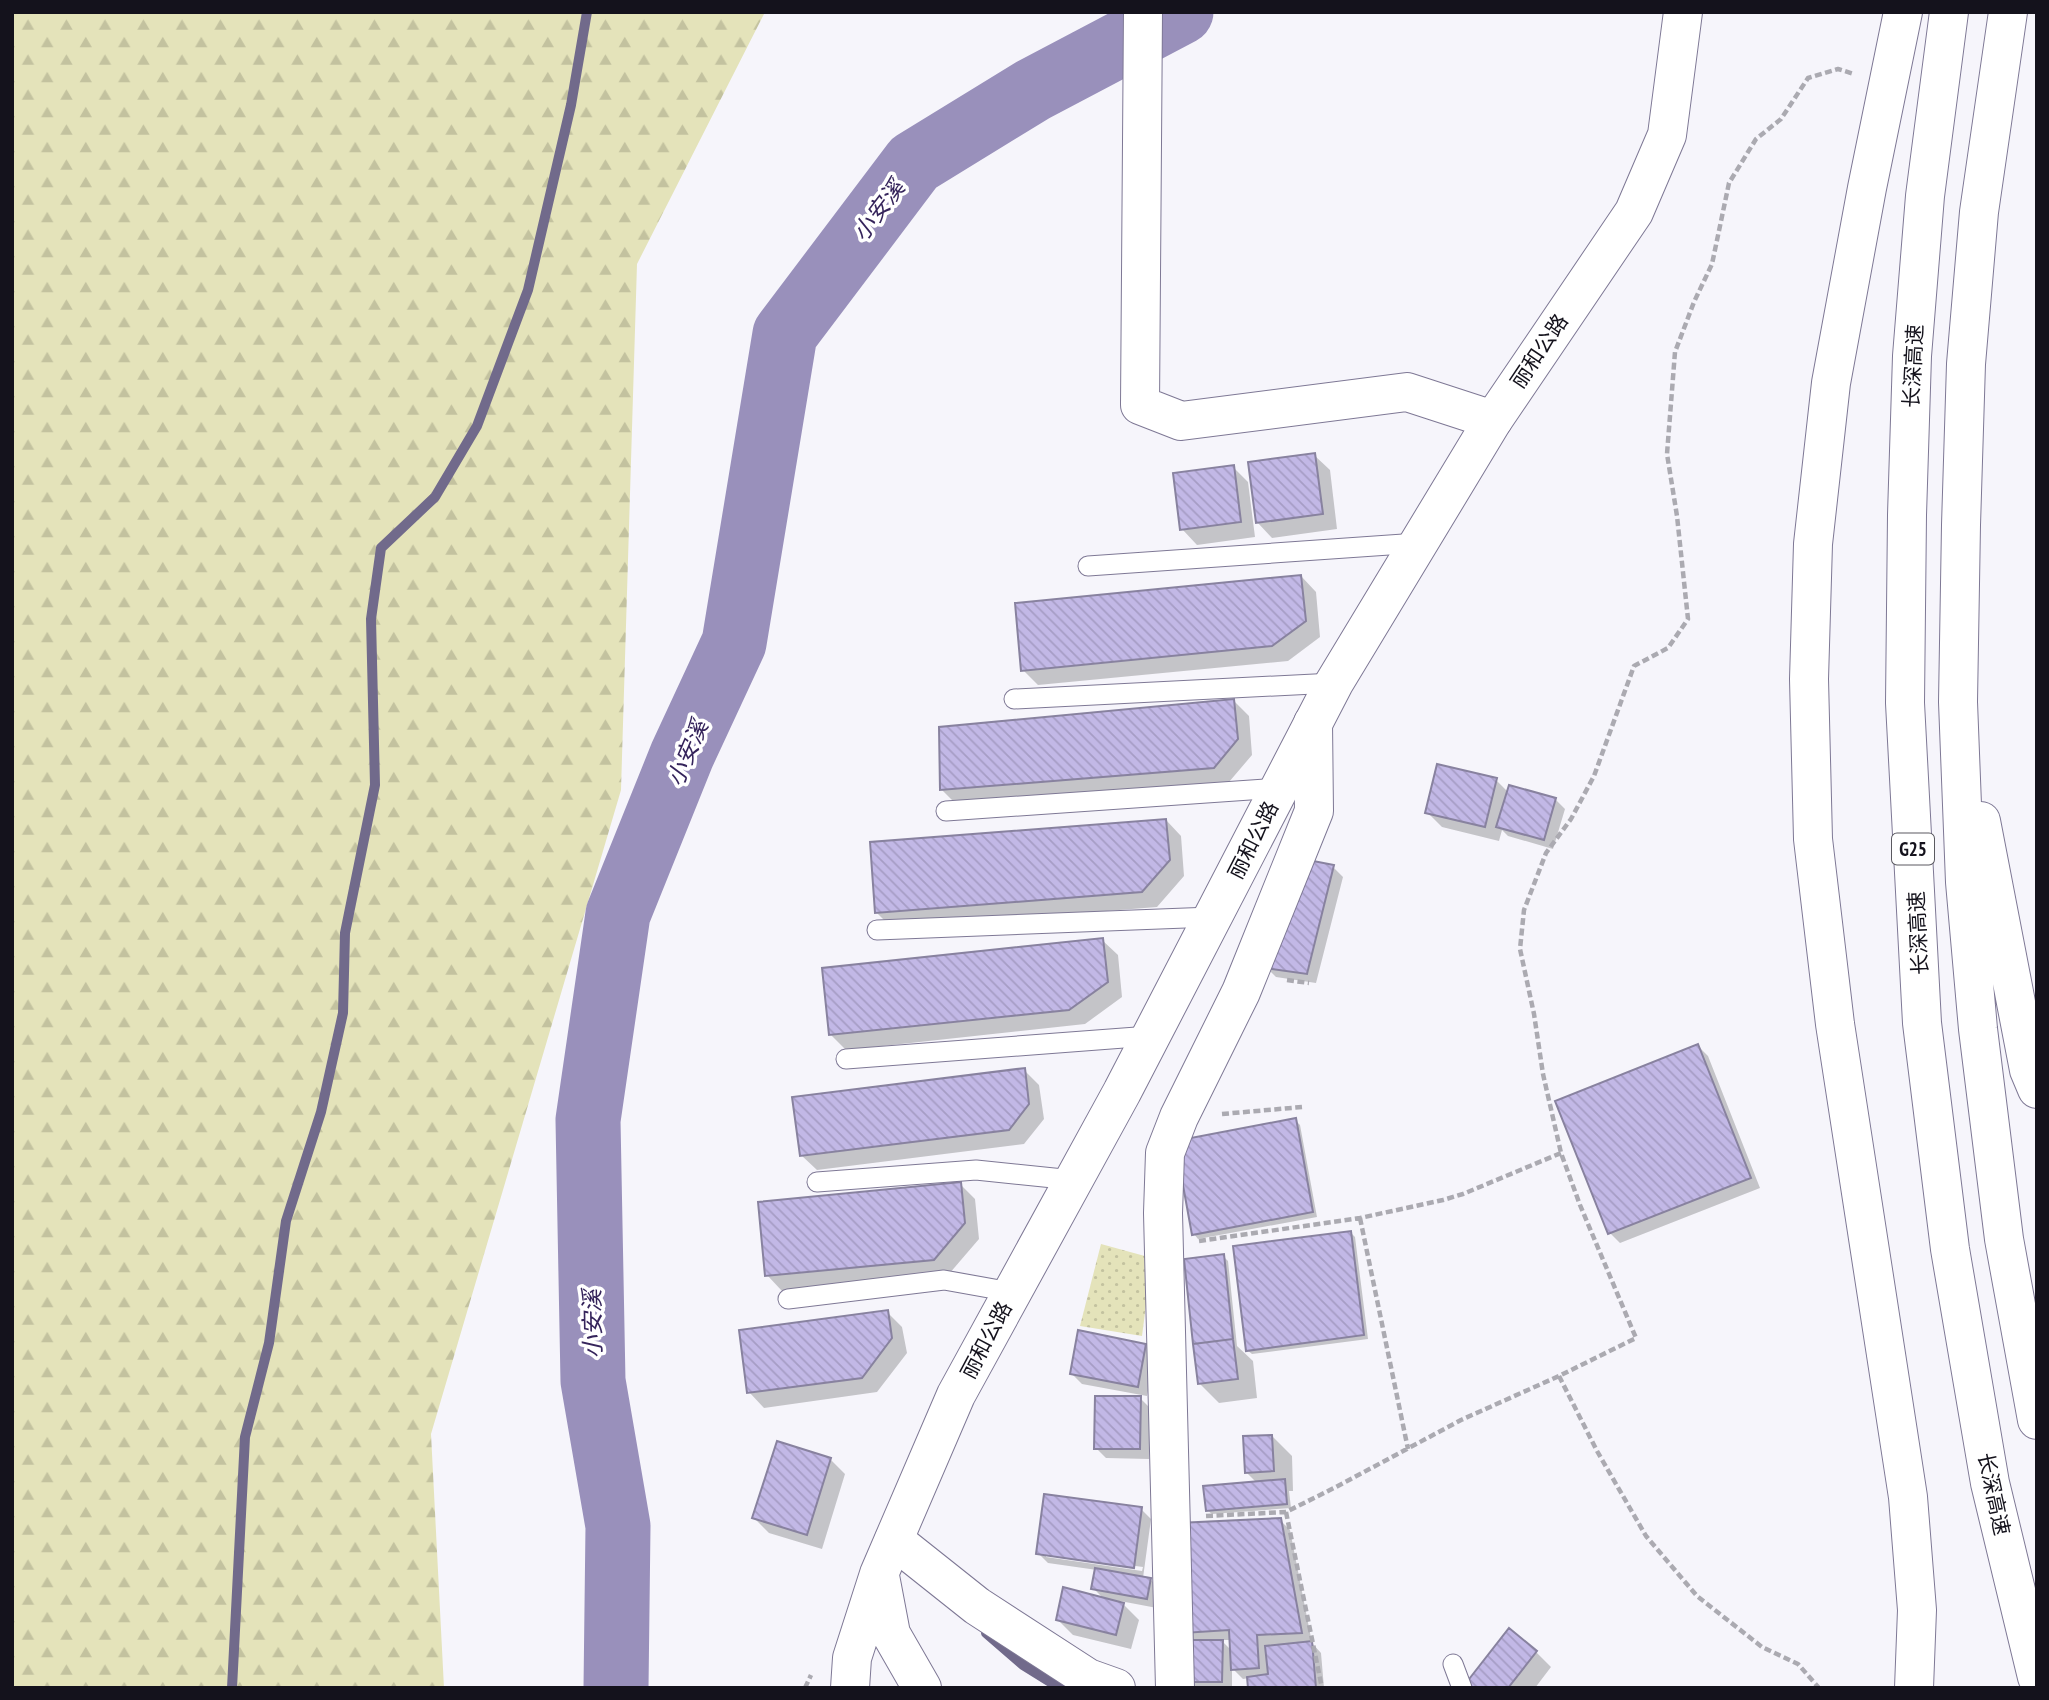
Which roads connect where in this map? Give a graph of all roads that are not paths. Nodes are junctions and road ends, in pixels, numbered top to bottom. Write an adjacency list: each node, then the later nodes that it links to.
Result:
1 (1143, 12): 6 (main road)
2 (1682, 12): 6 (main road, 丽和公路)
3 (1903, 12): 34 (main road)
4 (1949, 12): 28 (main road, 长深高速 / G25)
5 (2008, 12): 11 (main road, G25)
6 (1493, 420): 7 (main road, 丽和公路)
7 (1418, 543): 8 (lane); 9 (main road, 丽和公路)
8 (1088, 566)
9 (1334, 683): 10 (lane); 12 (main road, 丽和公路)
10 (1014, 699)
11 (1958, 702): 19 (main road); 24 (main road, G25)
12 (1313, 723): 13 (main road, 丽和公路); 32 (main road)
13 (1279, 788): 14 (lane); 15 (main road, 丽和公路)
14 (946, 810)
15 (1212, 917): 16 (lane); 17 (main road, 丽和公路)
16 (877, 930)
17 (1150, 1036): 18 (lane); 20 (main road, 丽和公路)
18 (846, 1059)
19 (2037, 1089)
20 (1073, 1180): 21 (lane); 22 (main road, 丽和公路)
21 (817, 1182)
22 (1012, 1292): 23 (lane); 25 (main road, 丽和公路)
23 (788, 1299)
24 (2037, 1420)
25 (894, 1540): 26 (main road, 丽和公路); 31 (main road)
26 (879, 1574): 29 (main road, 丽和公路); 30 (main road)
27 (1453, 1664): 33 (lane)
28 (2037, 1677)
29 (850, 1688)
30 (922, 1688)
31 (1116, 1688)
32 (1175, 1688)
33 (1462, 1688)
34 (1914, 1688)

